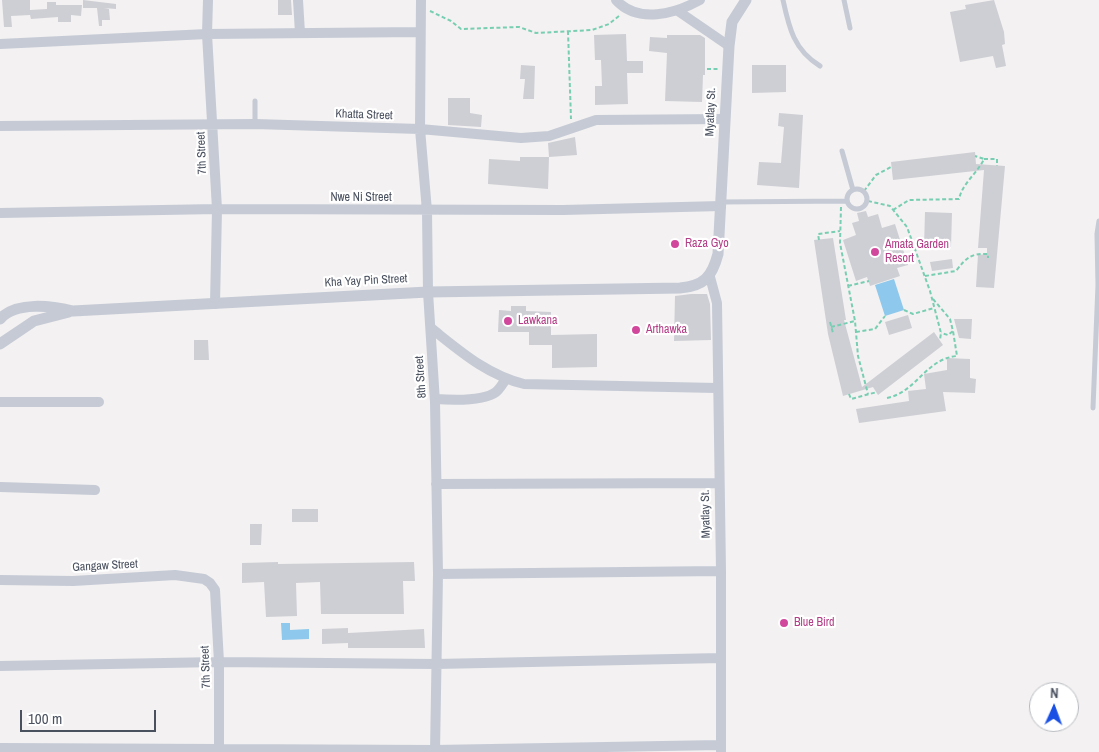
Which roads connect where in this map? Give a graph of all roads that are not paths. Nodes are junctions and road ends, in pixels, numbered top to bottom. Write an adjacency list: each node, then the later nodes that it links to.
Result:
1 (208, 0): 13 (street, 7th Street)
2 (298, 0): 12 (street)
3 (616, 0): 9 (street)
4 (700, 0): 9 (street)
5 (746, 0): 15 (street, Myatlay St.)
6 (783, 0): 16 (lane)
7 (844, 0): 10 (lane)
8 (421, 4): 11 (street, 8th Street)
9 (678, 11): 15 (street)
10 (850, 28)
11 (420, 32): 12 (street); 22 (street, 8th Street)
12 (300, 33): 13 (street)
13 (208, 34): 14 (street); 20 (street, 7th Street)
14 (0, 44)
15 (729, 46): 18 (street, Myatlay St.)
16 (820, 66)
17 (255, 101): 19 (lane)
18 (724, 118): 22 (street, Khatta Street); 26 (street, Myatlay St.)
19 (255, 124): 20 (street, Khatta Street); 22 (street, Khatta Street)
20 (213, 125): 21 (street, Khatta Street); 27 (street, 7th Street)
21 (0, 126)
22 (420, 129): 28 (street, 8th Street)
23 (842, 151): 24 (lane)
24 (853, 190): 25 (lane); 25 (lane)
25 (844, 201): 26 (lane)
26 (721, 204): 28 (street, Nwe Ni Street); 31 (street, Myatlay St.)
27 (217, 209): 28 (street, Nwe Ni Street); 29 (street, Nwe Ni Street); 33 (street, 7th Street)
28 (427, 211): 32 (street, 8th Street)
29 (0, 213)
30 (1099, 221): 43 (lane)
31 (710, 277): 32 (street, Kha Yay Pin Street); 39 (street, Myatlay St.)
32 (428, 292): 33 (street, Kha Yay Pin Street); 36 (street, 8th Street)
33 (215, 304): 34 (street, Kha Yay Pin Street)
34 (73, 311): 35 (street, Kha Yay Pin Street); 37 (street)
35 (0, 320)
36 (431, 328): 38 (street); 40 (street, 8th Street)
37 (0, 344)
38 (506, 379): 39 (street); 40 (street)
39 (717, 388): 44 (street, Myatlay St.)
40 (435, 399): 45 (street, 8th Street)
41 (0, 402): 42 (street)
42 (98, 402)
43 (1092, 408)
44 (719, 483): 45 (street); 48 (street, Myatlay St.)
45 (436, 484): 49 (street, 8th Street)
46 (0, 487): 47 (street)
47 (95, 490)
48 (721, 571): 49 (street); 52 (street, Myatlay St.)
49 (438, 574): 54 (street, 8th Street)
50 (0, 580): 51 (street, Gangaw Street)
51 (210, 583): 53 (street, 7th Street)
52 (721, 658): 54 (street); 57 (street, Myatlay St.)
53 (219, 662): 54 (street); 55 (street); 59 (street, 7th Street)
54 (436, 664): 60 (street, 8th Street)
55 (0, 666)
56 (0, 748): 58 (street)
57 (721, 749): 60 (street)
58 (85, 750): 59 (street)
59 (219, 750): 60 (street)
60 (435, 751)

